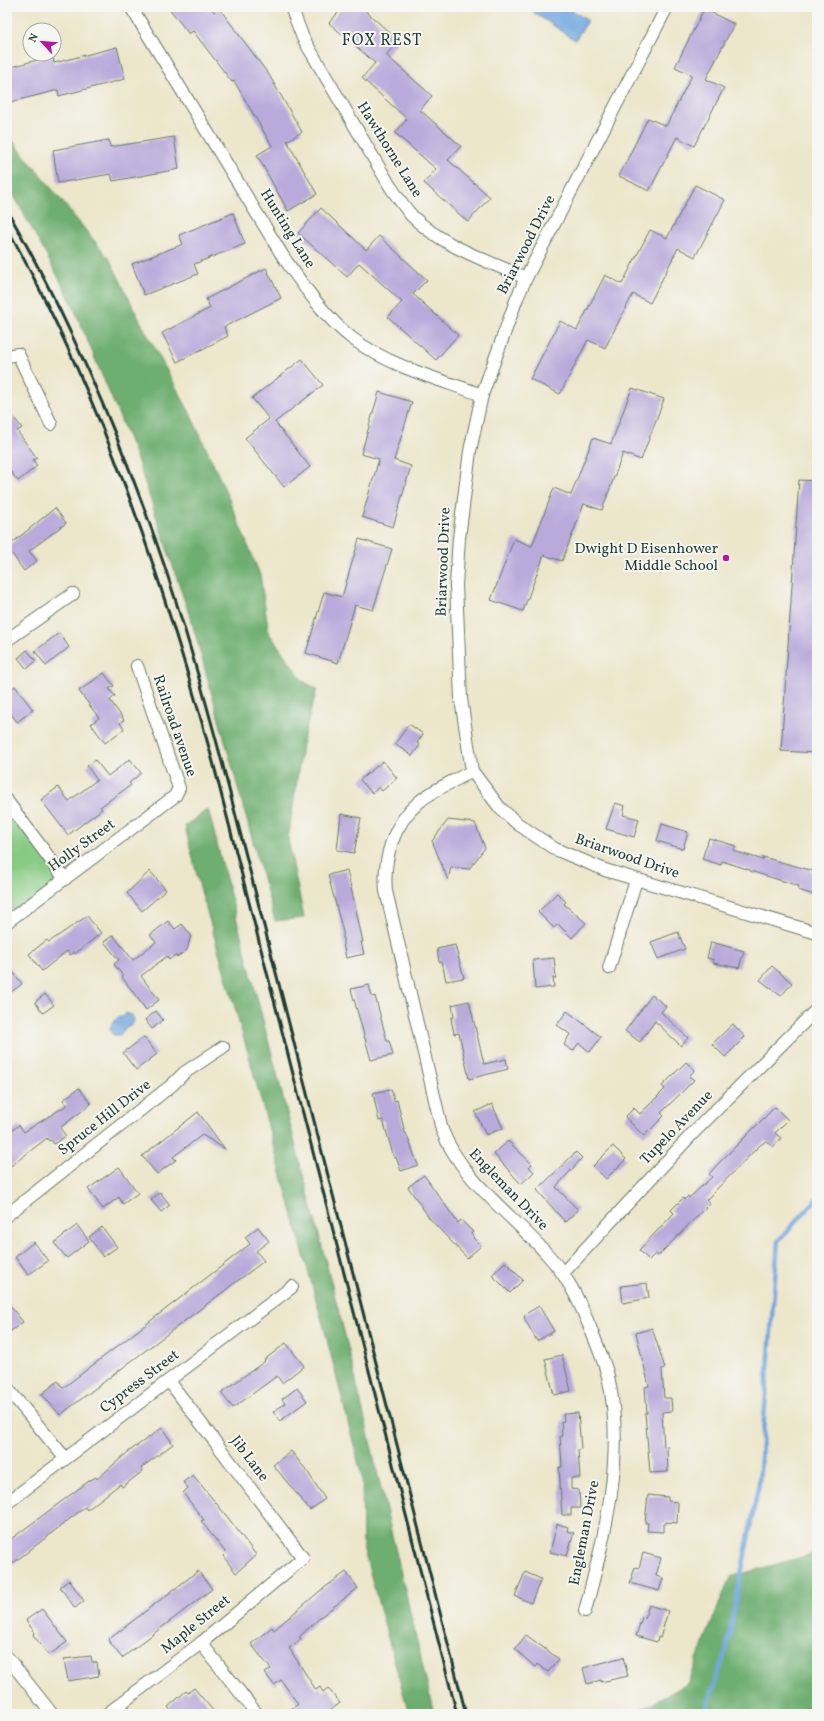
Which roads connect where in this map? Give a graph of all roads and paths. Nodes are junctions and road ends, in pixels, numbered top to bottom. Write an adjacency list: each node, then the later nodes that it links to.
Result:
1 (131, 7): 6 (street, Hunting Lane)
2 (291, 7): 4 (street, Hawthorne Lane)
3 (667, 7): 4 (street, Briarwood Drive)
4 (526, 278): 6 (street, Briarwood Drive)
5 (13, 355): 7 (street)
6 (482, 395): 11 (street, Briarwood Drive)
7 (51, 424)
8 (73, 594): 9 (street)
9 (7, 640)
10 (137, 666): 12 (street, Railroad avenue)
11 (472, 770): 15 (street, Briarwood Drive); 22 (street, Engleman Drive)
12 (175, 796): 14 (street, Holly Street)
13 (7, 801): 14 (street)
14 (65, 878): 16 (street, Holly Street)
15 (636, 880): 17 (street, Briarwood Drive); 18 (street)
16 (7, 922)
17 (817, 933)
18 (609, 968)
19 (817, 1009): 22 (street, Tupelo Avenue)
20 (223, 1047): 21 (street, Spruce Hill Drive)
21 (7, 1215)
22 (563, 1273): 29 (street, Engleman Drive)
23 (292, 1287): 24 (street, Cypress Street)
24 (169, 1380): 26 (street, Cypress Street); 28 (street, Jib Lane)
25 (7, 1388): 26 (street)
26 (65, 1458): 27 (street, Cypress Street)
27 (7, 1503)
28 (303, 1558): 30 (street, Maple Street)
29 (585, 1611)
30 (202, 1643): 33 (street, Maple Street); 34 (street)
31 (7, 1657): 32 (street)
32 (52, 1714)
33 (107, 1714)
34 (258, 1714)

